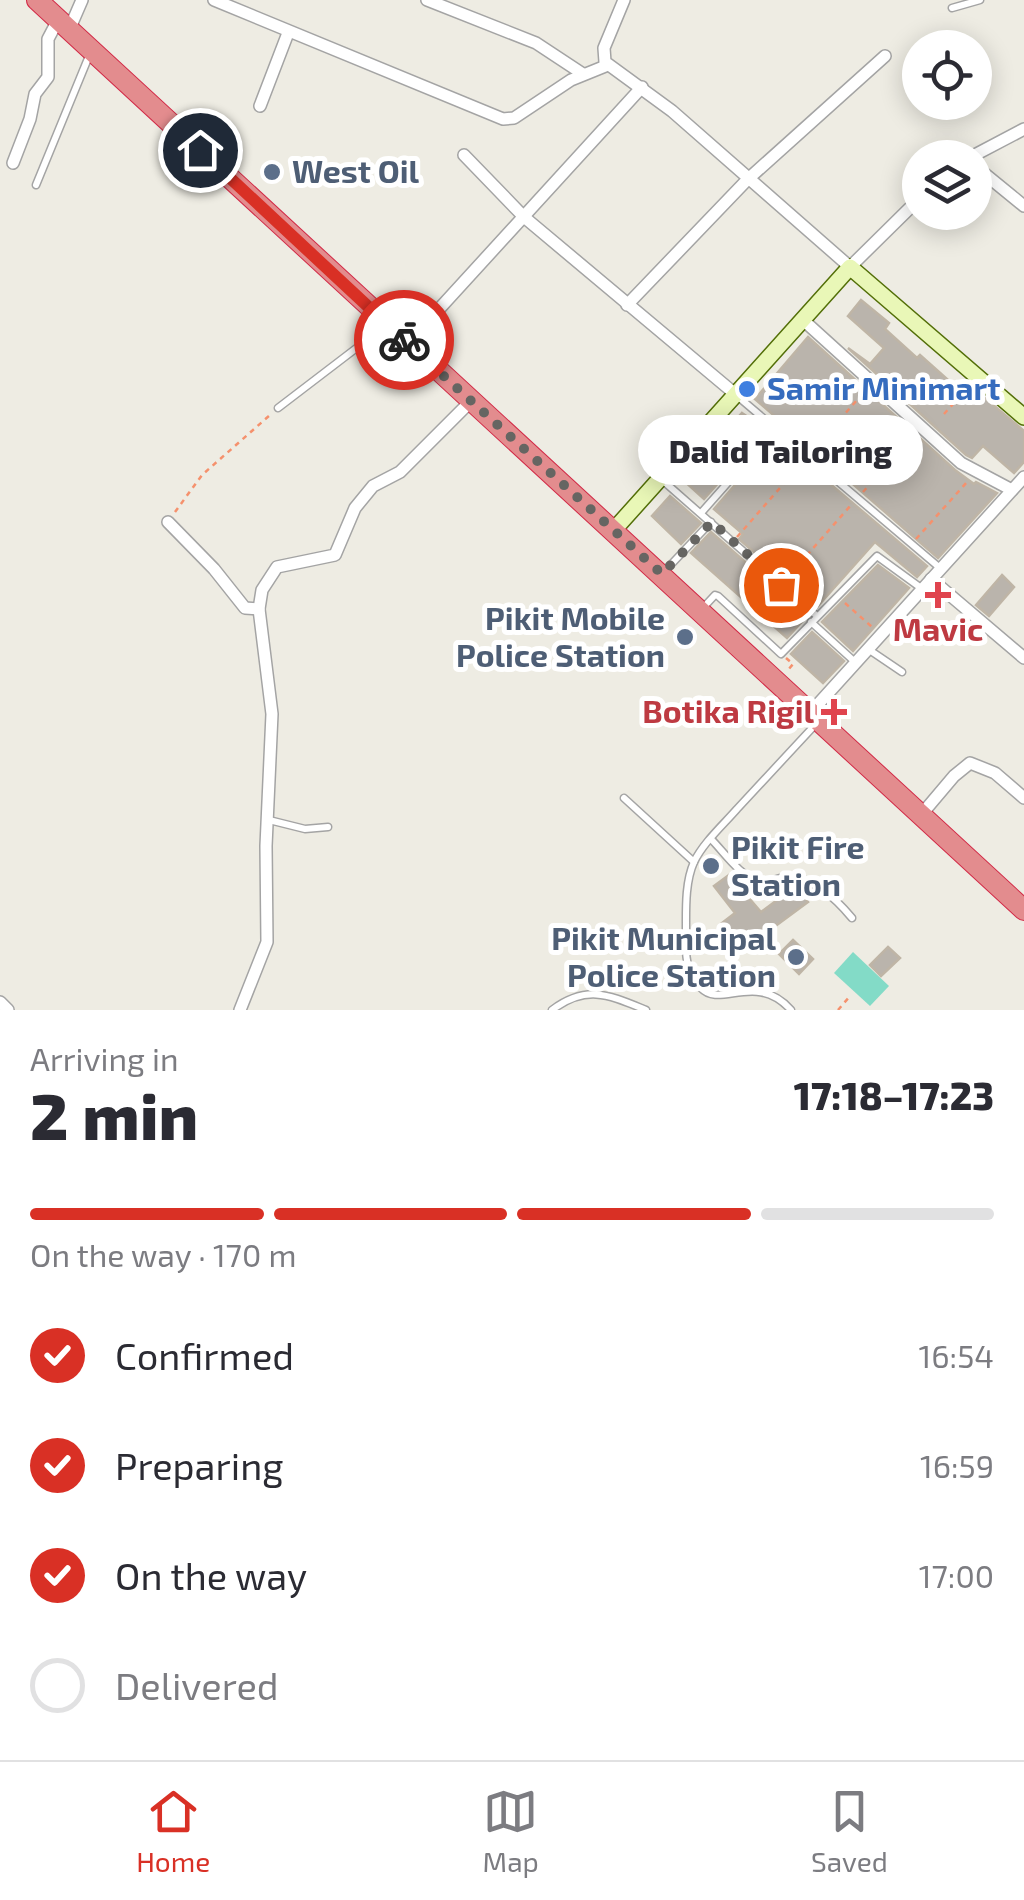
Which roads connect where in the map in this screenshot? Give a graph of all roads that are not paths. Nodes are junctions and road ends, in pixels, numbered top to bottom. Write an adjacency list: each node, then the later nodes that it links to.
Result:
1 (37, 0): 8 (highway)
2 (82, 0): 8 (street)
3 (214, 0): 9 (street)
4 (430, 0): 13 (street)
5 (624, 0): 12 (street)
6 (980, 0): 7 (lane)
7 (952, 8)
8 (64, 25): 10 (highway); 19 (street)
9 (288, 33): 13 (street); 15 (street)
10 (92, 50): 22 (lane); 29 (highway)
11 (885, 56): 20 (street)
12 (608, 65): 13 (street); 14 (street)
13 (583, 74)
14 (642, 87): 20 (street); 25 (street)
15 (260, 106)
16 (1024, 130): 17 (street)
17 (992, 146)
18 (464, 155): 25 (street)
19 (13, 163)
20 (747, 180): 26 (street); 27 (street)
21 (992, 180): 23 (street)
22 (36, 184)
23 (1024, 206)
24 (902, 215): 26 (street)
25 (524, 217): 27 (street); 30 (street)
26 (850, 266): 28 (street); 34 (street)
27 (627, 305): 31 (street)
28 (802, 319): 31 (street); 38 (street)
29 (388, 324): 30 (highway); 33 (lane)
30 (408, 343): 32 (highway)
31 (734, 394): 35 (lane); 37 (street)
32 (470, 402): 42 (highway); 45 (street)
33 (278, 408)
34 (1024, 417)
35 (777, 427): 39 (lane); 44 (lane)
36 (1024, 477): 38 (street)
37 (660, 478): 39 (lane); 42 (street)
38 (1012, 490): 44 (street)
39 (701, 513): 41 (lane)
40 (168, 522): 45 (street)
41 (712, 522): 43 (lane); 47 (lane)
42 (613, 531): 43 (highway)
43 (662, 574): 46 (highway)
44 (931, 579): 47 (lane); 49 (street); 51 (street)
45 (259, 609): 58 (street)
46 (700, 610): 48 (lane); 50 (highway)
47 (814, 619): 48 (lane); 52 (lane)
48 (764, 638): 50 (lane)
49 (868, 649): 52 (street); 53 (lane)
50 (749, 656): 54 (highway)
51 (1024, 658)
52 (856, 662): 54 (street)
53 (902, 672)
54 (815, 716): 57 (highway); 60 (lane)
55 (624, 798): 61 (lane)
56 (1024, 798): 57 (street)
57 (921, 815): 62 (highway)
58 (268, 819): 59 (lane); 66 (street)
59 (328, 828)
60 (711, 839): 61 (lane); 63 (lane)
61 (694, 862): 69 (lane)
62 (1024, 910)
63 (852, 918)
64 (0, 1002): 65 (street)
65 (8, 1010)
66 (240, 1010)
67 (552, 1010): 68 (lane)
68 (646, 1010)
69 (791, 1010)

